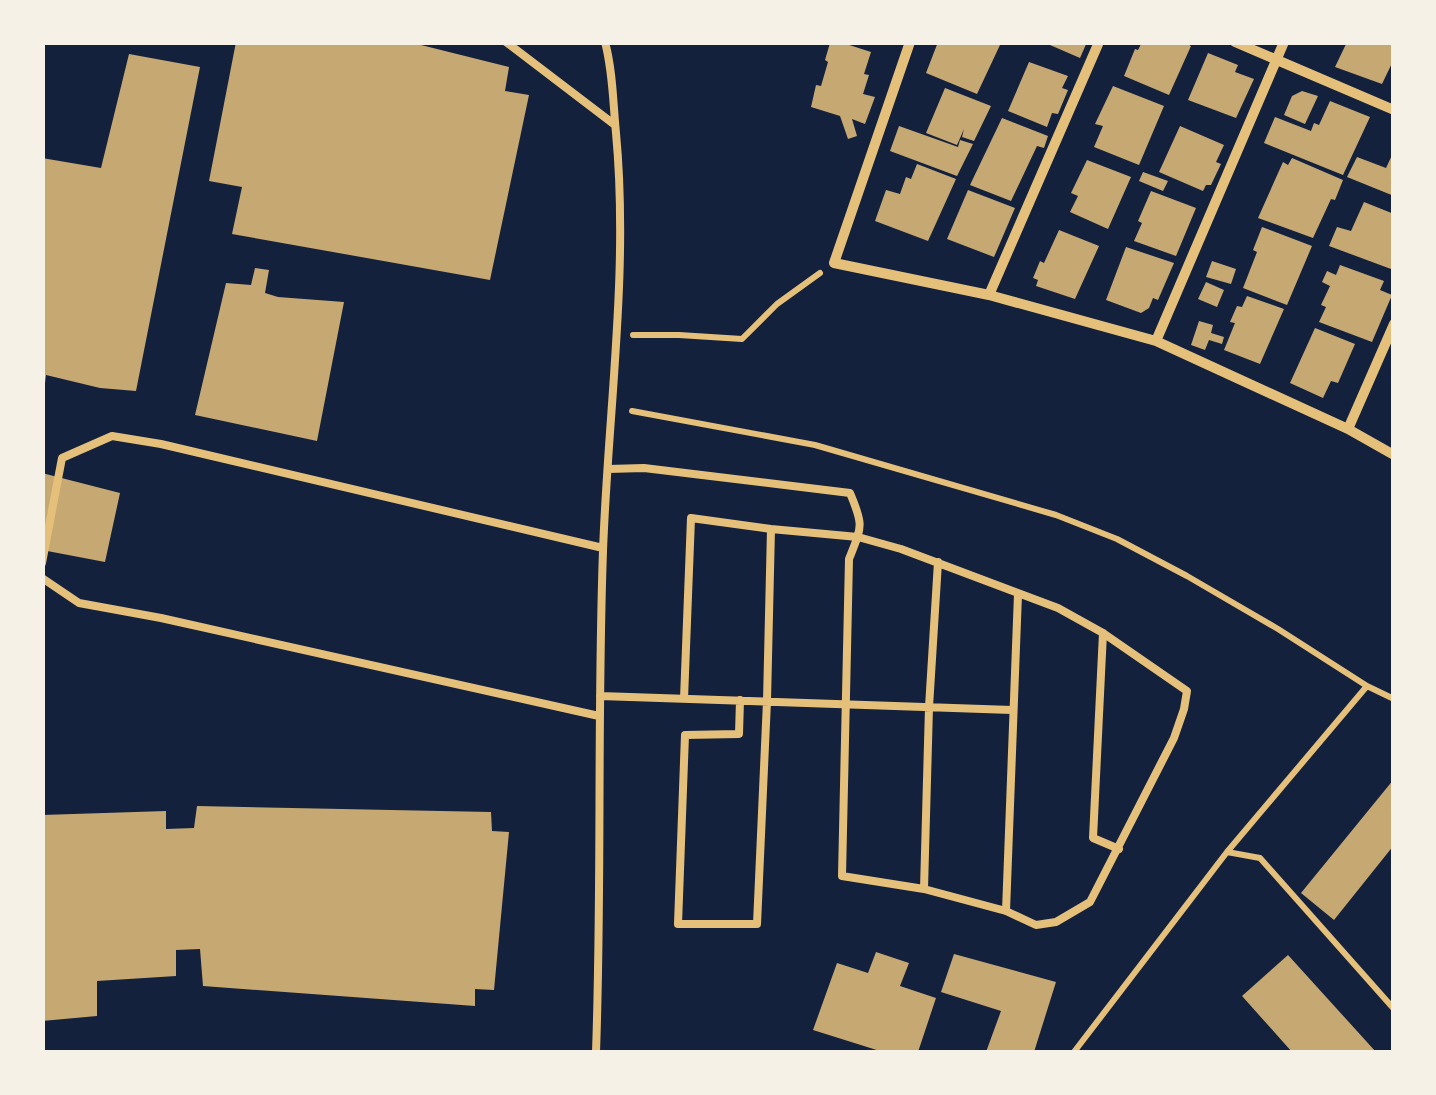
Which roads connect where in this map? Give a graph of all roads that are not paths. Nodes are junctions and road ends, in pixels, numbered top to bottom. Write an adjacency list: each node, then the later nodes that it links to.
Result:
1 (506, 42): 9 (lane)
2 (605, 42): 9 (lane)
3 (910, 42): 10 (street)
4 (1100, 42): 10 (street)
5 (1236, 42): 7 (street)
6 (1284, 42): 7 (street)
7 (1276, 60): 8 (street); 12 (street)
8 (1394, 110)
9 (616, 125): 15 (lane)
10 (989, 295): 12 (street)
11 (1394, 324): 13 (street)
12 (1156, 341): 13 (street)
13 (1348, 428): 14 (street)
14 (1394, 455)
15 (608, 469): 17 (lane); 18 (lane)
16 (771, 530): 17 (lane); 25 (lane); 27 (lane)
17 (858, 537): 19 (lane); 28 (lane)
18 (603, 548): 20 (lane); 24 (lane)
19 (938, 562): 22 (lane); 29 (lane)
20 (42, 564)
21 (42, 578): 31 (lane)
22 (1018, 594): 23 (lane); 30 (lane)
23 (1103, 633): 32 (lane); 32 (lane)
24 (600, 696): 25 (lane); 31 (lane)
25 (684, 699): 26 (lane)
26 (740, 700): 27 (lane); 27 (lane)
27 (767, 701): 28 (lane)
28 (846, 704): 29 (lane); 33 (lane)
29 (929, 707): 30 (lane); 33 (lane)
30 (1012, 710): 34 (lane)
31 (599, 716): 35 (lane)
32 (1118, 848): 34 (lane)
33 (924, 889): 34 (lane)
34 (1006, 911)
35 (596, 1052)

